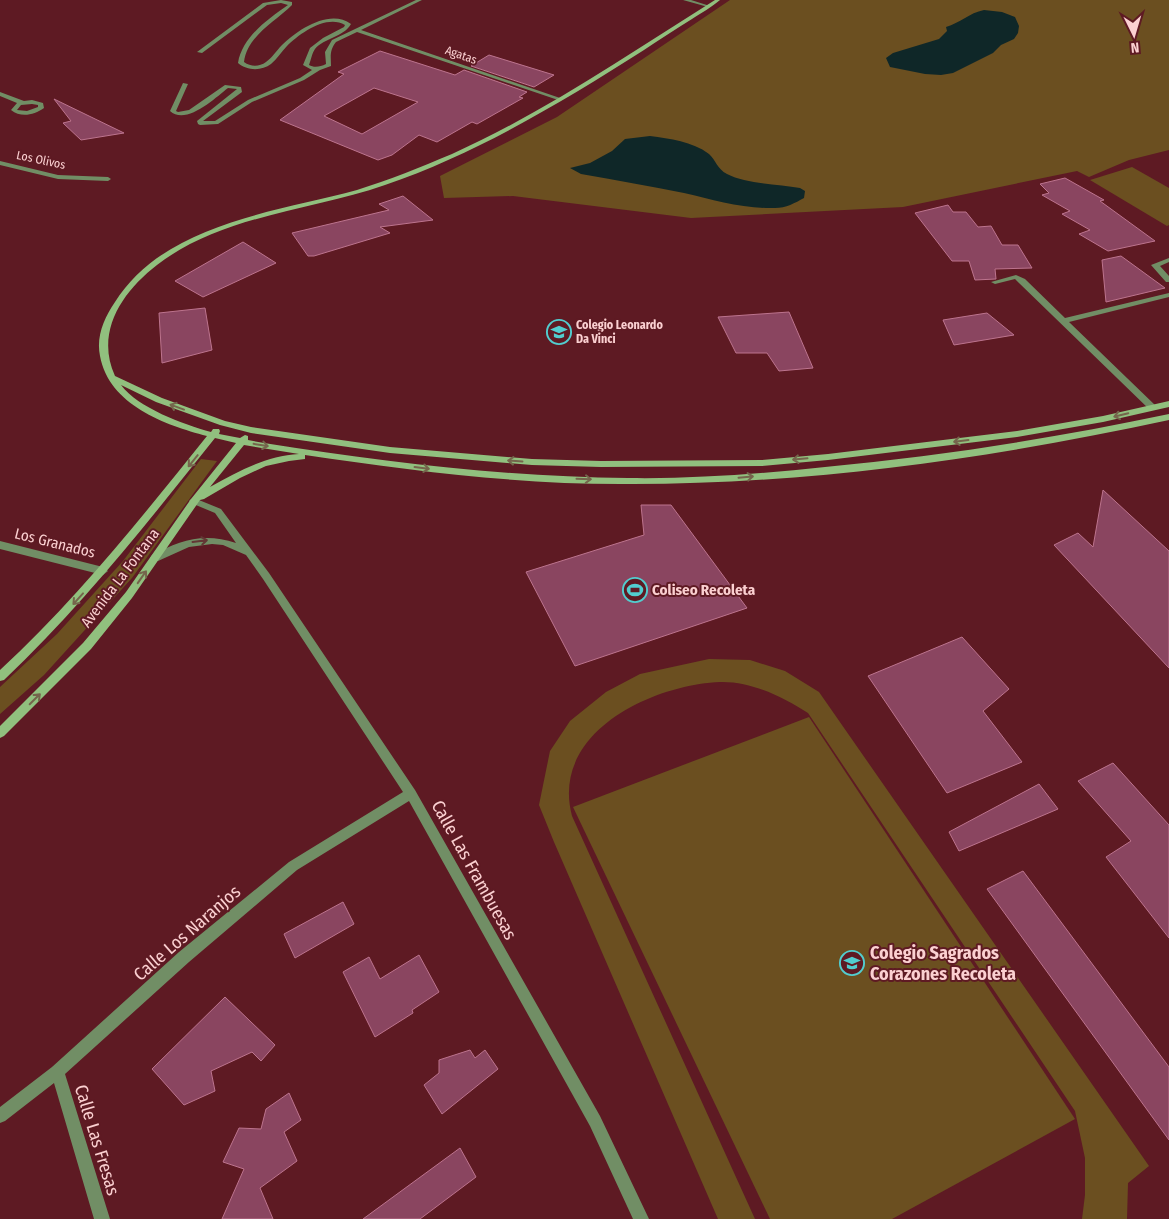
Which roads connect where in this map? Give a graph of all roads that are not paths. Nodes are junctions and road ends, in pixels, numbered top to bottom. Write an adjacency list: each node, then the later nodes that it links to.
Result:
1 (420, 0): 5 (street)
2 (685, 0): 4 (street)
3 (718, 0): 4 (main road)
4 (708, 6): 10 (main road)
5 (355, 30): 7 (street); 10 (street, Agatas)
6 (200, 52): 7 (street)
7 (319, 68): 8 (street)
8 (185, 84)
9 (0, 94): 11 (street)
10 (560, 99): 19 (main road)
11 (23, 103)
12 (0, 163): 13 (street, Los Olivos)
13 (108, 179)
14 (1169, 260): 15 (street)
15 (1169, 280)
16 (995, 282): 18 (street)
17 (1169, 295): 18 (street)
18 (1063, 321): 21 (street)
19 (114, 378): 23 (main road, one-way to 19); 25 (main road)
20 (1169, 404): 21 (main road)
21 (1153, 408): 24 (main road, one-way to 24)
22 (1169, 418): 27 (main road, one-way to 22)
23 (224, 423): 24 (main road); 25 (main road, Avenida La Fontana)
24 (251, 430): 26 (main road, Avenida La Fontana)
25 (213, 435): 26 (main road); 32 (main road, Avenida La Fontana, one-way to 32)
26 (242, 442): 27 (main road, one-way to 27); 28 (main road, Avenida La Fontana)
27 (340, 458): 28 (main road)
28 (194, 501): 30 (street, Calle Las Frambuesas); 31 (main road, Avenida La Fontana)
29 (0, 545): 32 (street, Los Granados)
30 (249, 554): 31 (street, Calle Las Frambuesas, one-way to 30); 35 (street, Calle Las Frambuesas)
31 (155, 558): 34 (main road, Avenida La Fontana, one-way to 31)
32 (104, 571): 33 (main road, Avenida La Fontana, one-way to 33)
33 (0, 677)
34 (0, 733)
35 (411, 794): 36 (street, Calle Los Naranjos); 39 (street, Calle Las Frambuesas)
36 (57, 1072): 37 (street, Calle Los Naranjos); 38 (street, Calle Las Fresas)
37 (0, 1116)
38 (102, 1219)
39 (641, 1219)

